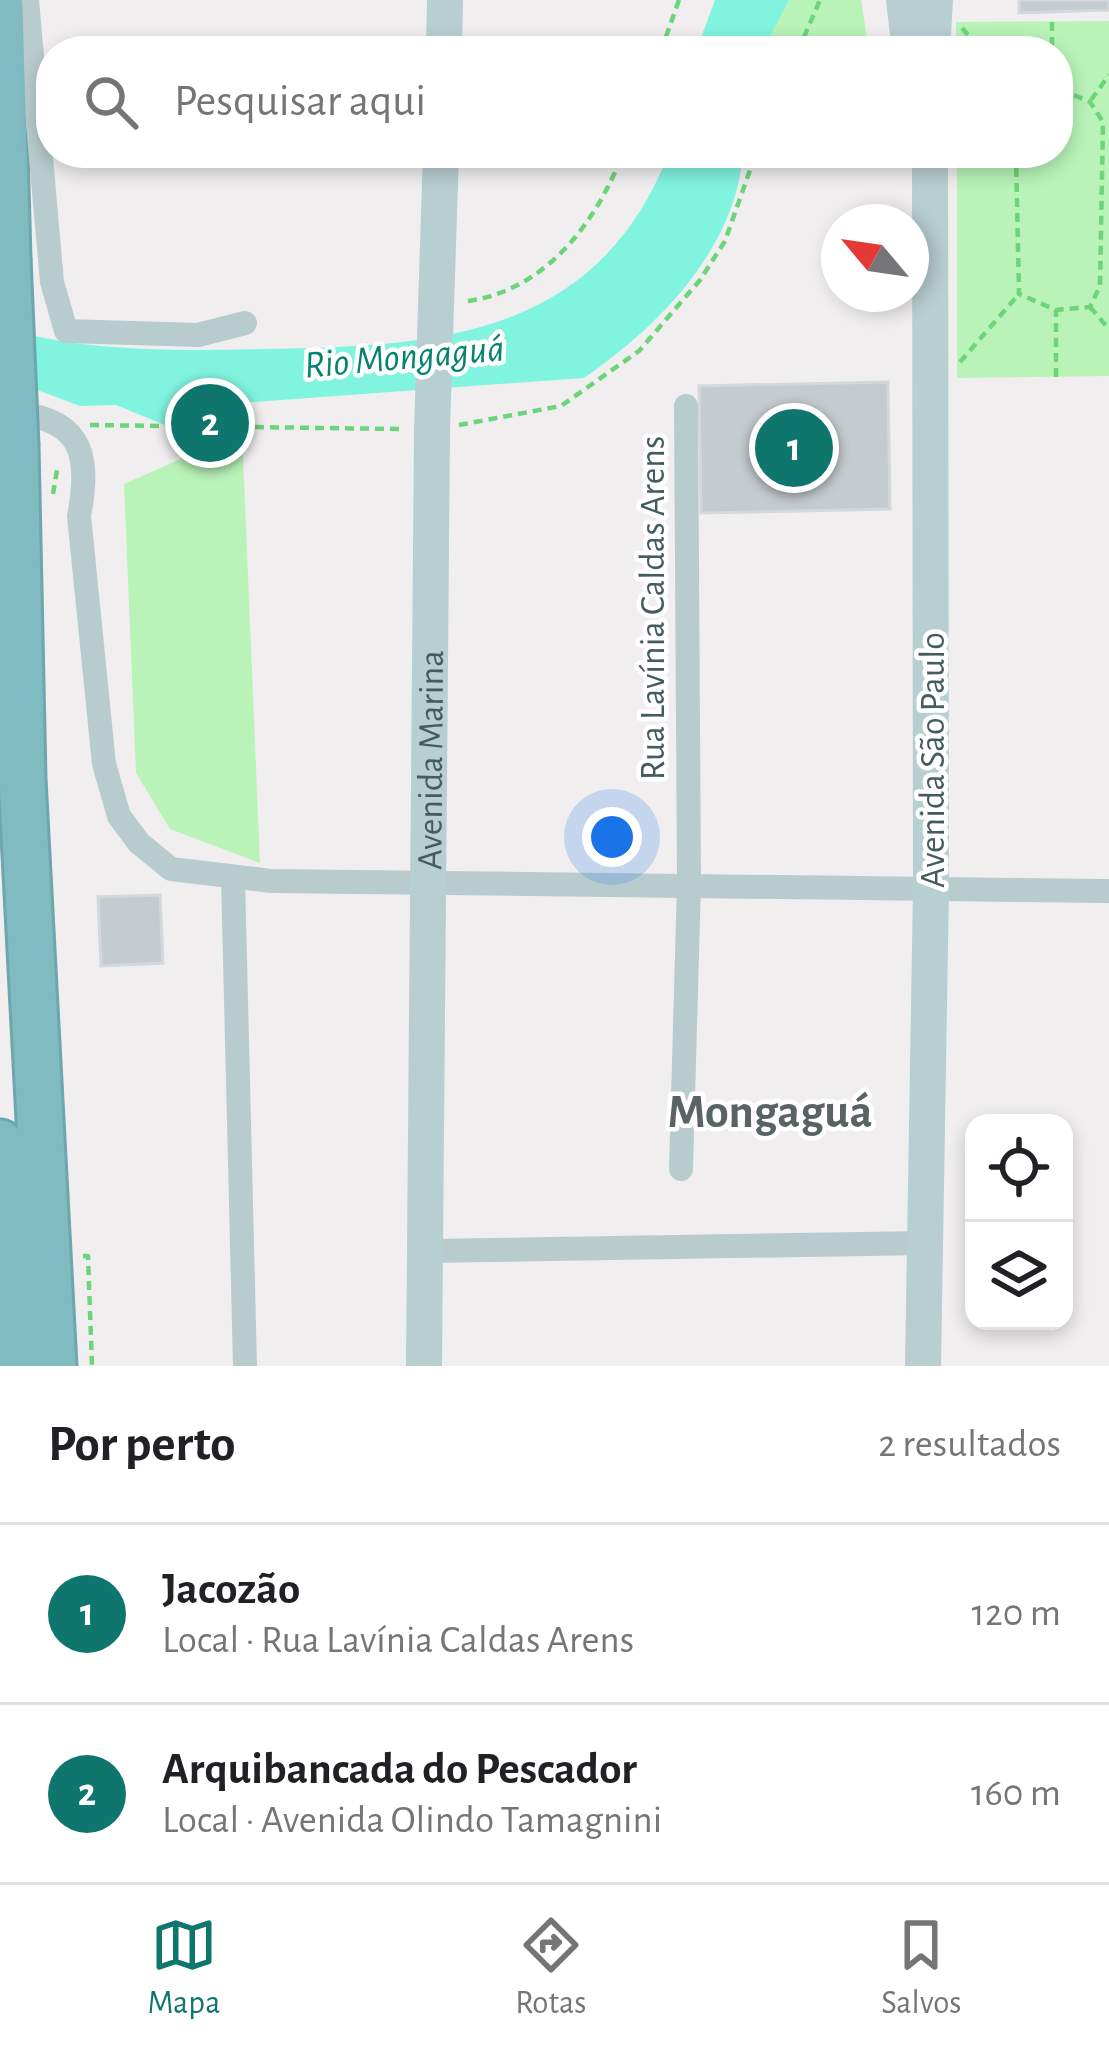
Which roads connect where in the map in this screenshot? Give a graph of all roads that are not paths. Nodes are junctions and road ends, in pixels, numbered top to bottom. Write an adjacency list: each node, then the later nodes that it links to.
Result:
1 (27, 0): 9 (street)
2 (445, 0): 6 (main road)
3 (904, 0): 7 (main road)
4 (935, 0): 8 (main road)
5 (0, 6): 15 (highway, bridge)
6 (444, 36)
7 (908, 36)
8 (933, 36)
9 (36, 102)
10 (42, 168): 13 (street)
11 (442, 168): 17 (main road, Avenida Marina)
12 (930, 168): 19 (main road, Avenida São Paulo)
13 (245, 323)
14 (686, 406): 18 (street, Rua Lavínia Caldas Arens)
15 (7, 429): 16 (street); 26 (highway)
16 (233, 878): 17 (street); 27 (street)
17 (427, 881): 18 (street); 24 (main road, Avenida Marina)
18 (689, 883): 19 (street); 22 (street, Rua Lavínia Caldas Arens)
19 (931, 886): 20 (street); 23 (main road, Avenida São Paulo)
20 (1109, 891)
21 (0, 1143): 25 (highway)
22 (681, 1169)
23 (927, 1243): 24 (street); 29 (main road, Avenida São Paulo)
24 (424, 1251): 28 (main road, Avenida Marina)
25 (15, 1366)
26 (53, 1366)
27 (244, 1366)
28 (424, 1366)
29 (923, 1366)

